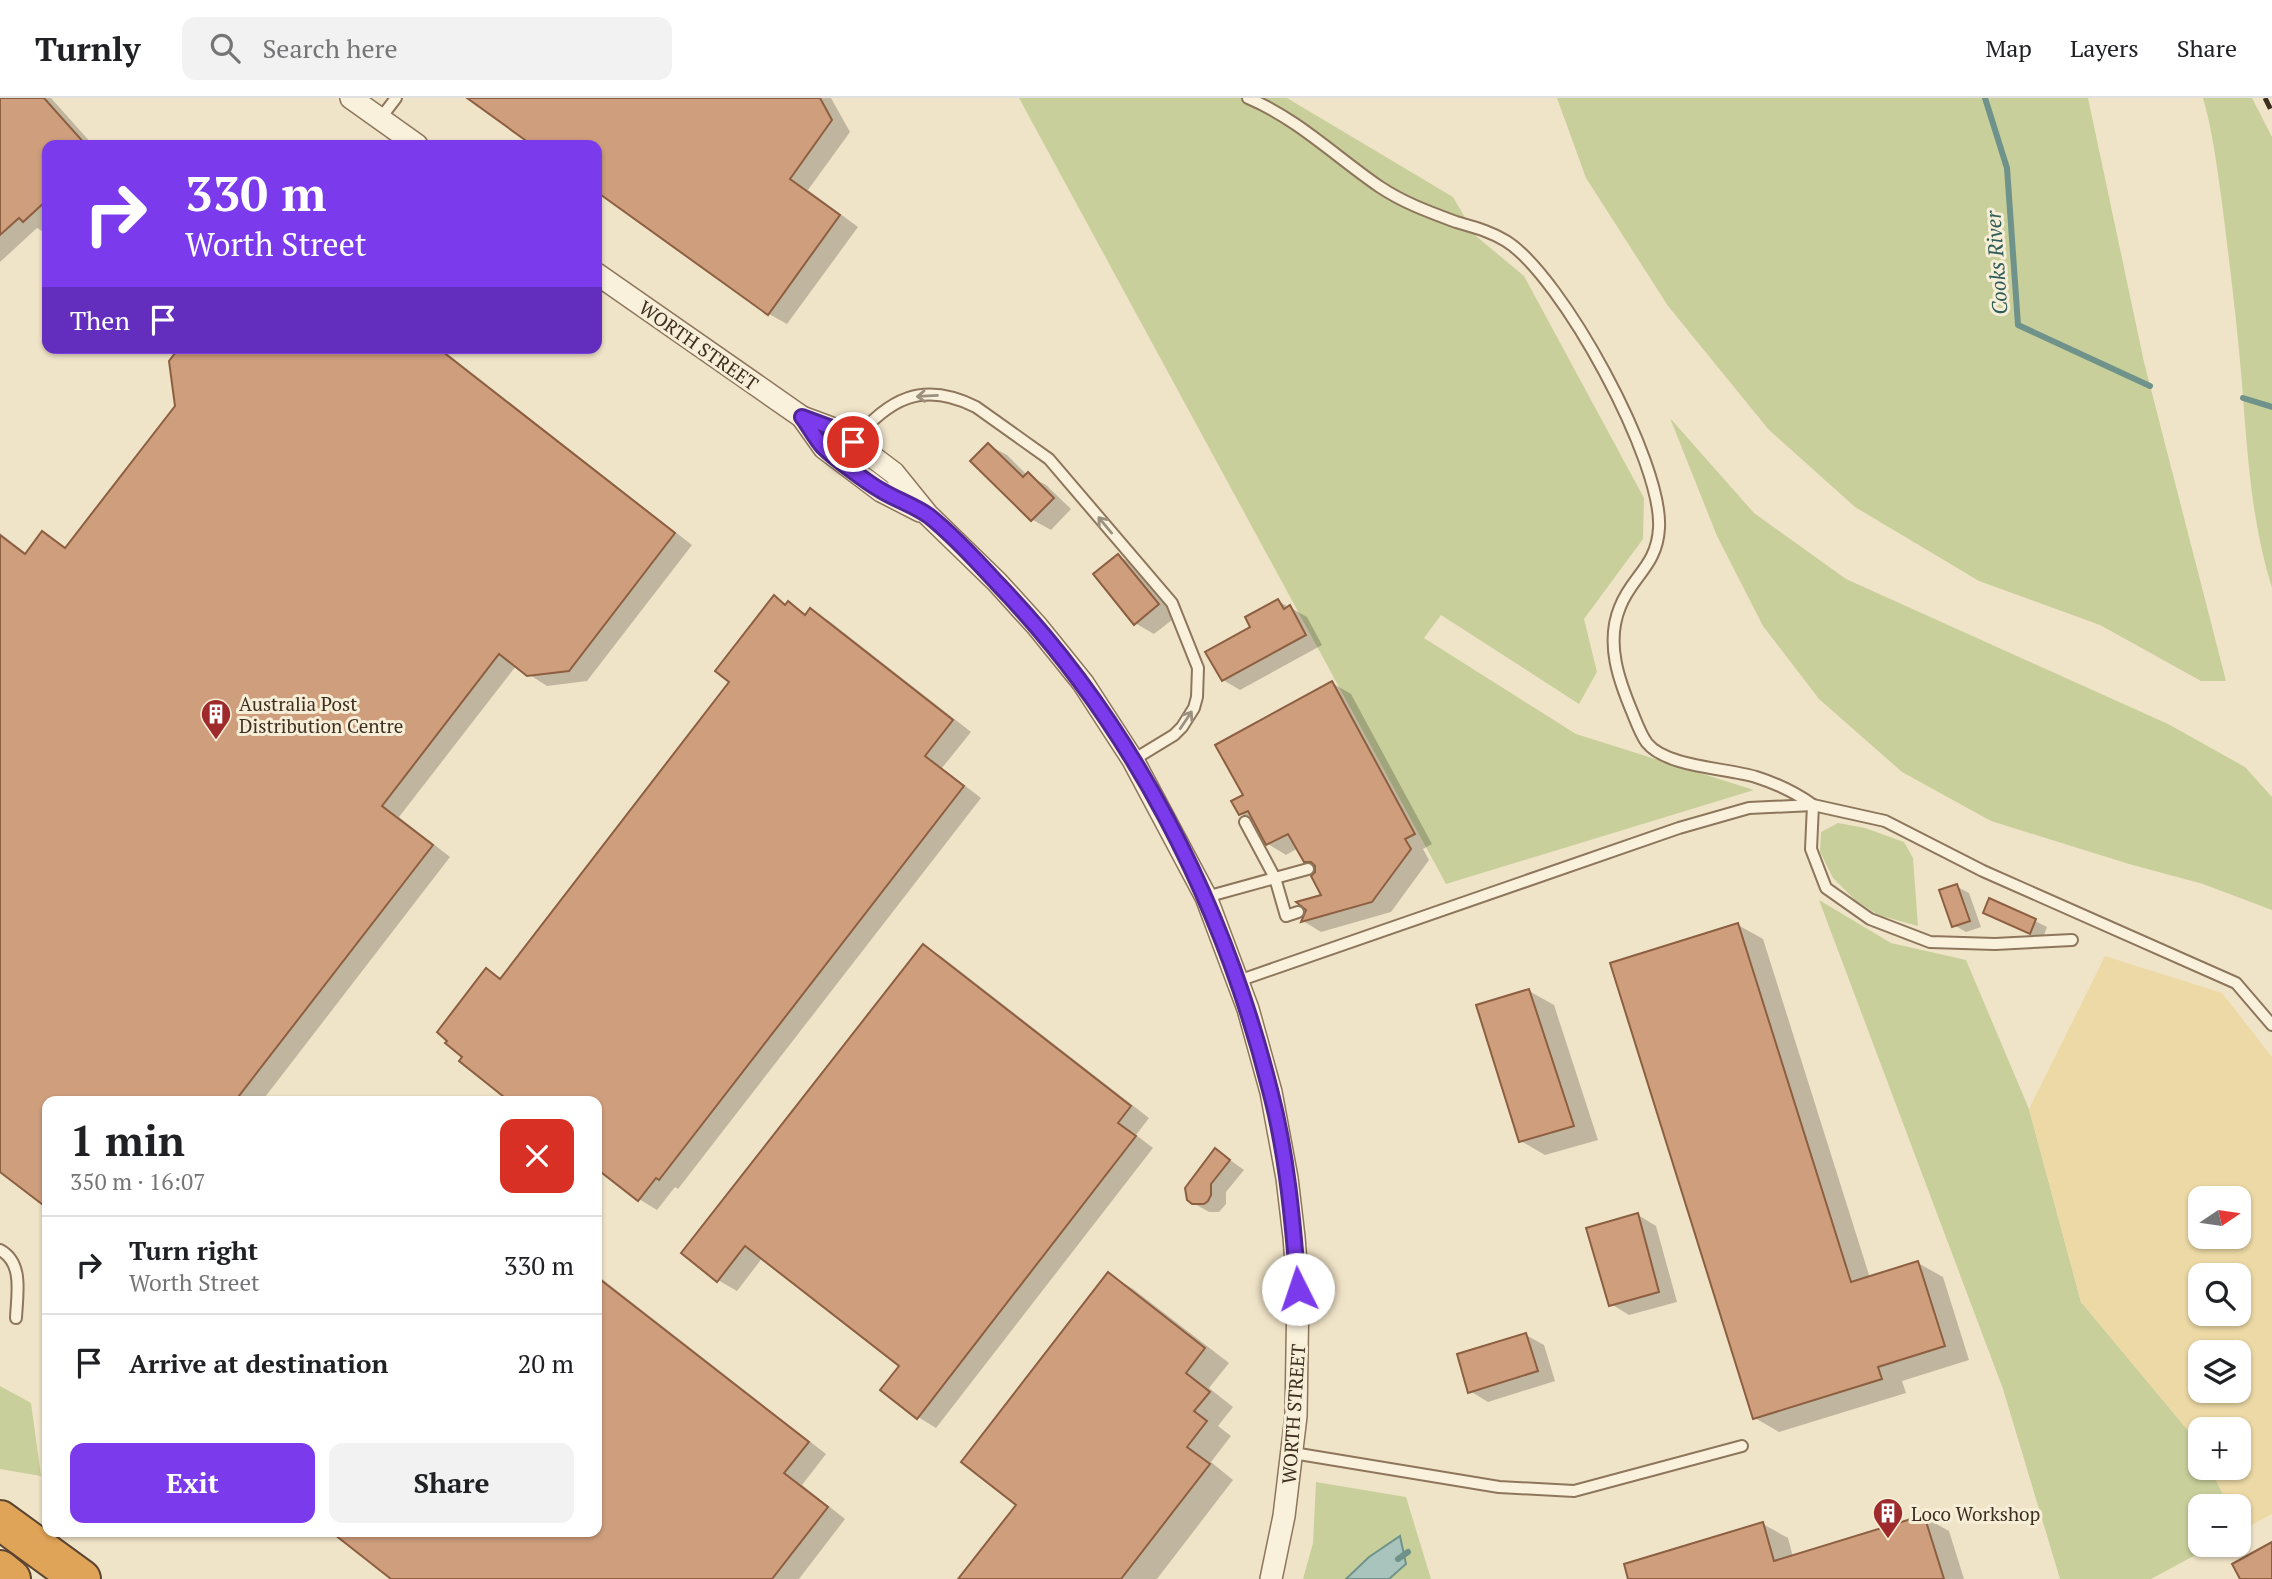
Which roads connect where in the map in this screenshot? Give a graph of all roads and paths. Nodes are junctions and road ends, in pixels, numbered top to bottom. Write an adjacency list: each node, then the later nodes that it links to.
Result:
1 (351, 98): 4 (street)
2 (396, 98): 4 (lane)
3 (1248, 98): 11 (lane)
4 (380, 118): 5 (street)
5 (410, 140)
6 (602, 277): 7 (street, WORTH STREET)
7 (802, 417): 8 (street, WORTH STREET); 9 (street, WORTH STREET)
8 (853, 442): 9 (street, WORTH STREET); 10 (lane, one-way to 8)
9 (928, 515): 10 (street, WORTH STREET)
10 (1133, 760): 15 (street, WORTH STREET)
11 (1813, 805): 17 (lane); 18 (lane); 19 (lane)
12 (1245, 822): 14 (lane)
13 (1308, 869): 14 (lane)
14 (1275, 878): 15 (lane); 16 (lane)
15 (1206, 897): 18 (street, WORTH STREET)
16 (1298, 912)
17 (2072, 940)
18 (1238, 981): 23 (street, WORTH STREET)
19 (2272, 1025)
20 (0, 1250): 21 (lane)
21 (16, 1318)
22 (1742, 1446): 23 (lane)
23 (1293, 1453): 27 (street, WORTH STREET)
24 (0, 1520): 25 (highway)
25 (45, 1565): 26 (highway)
26 (82, 1579)
27 (1271, 1579)

